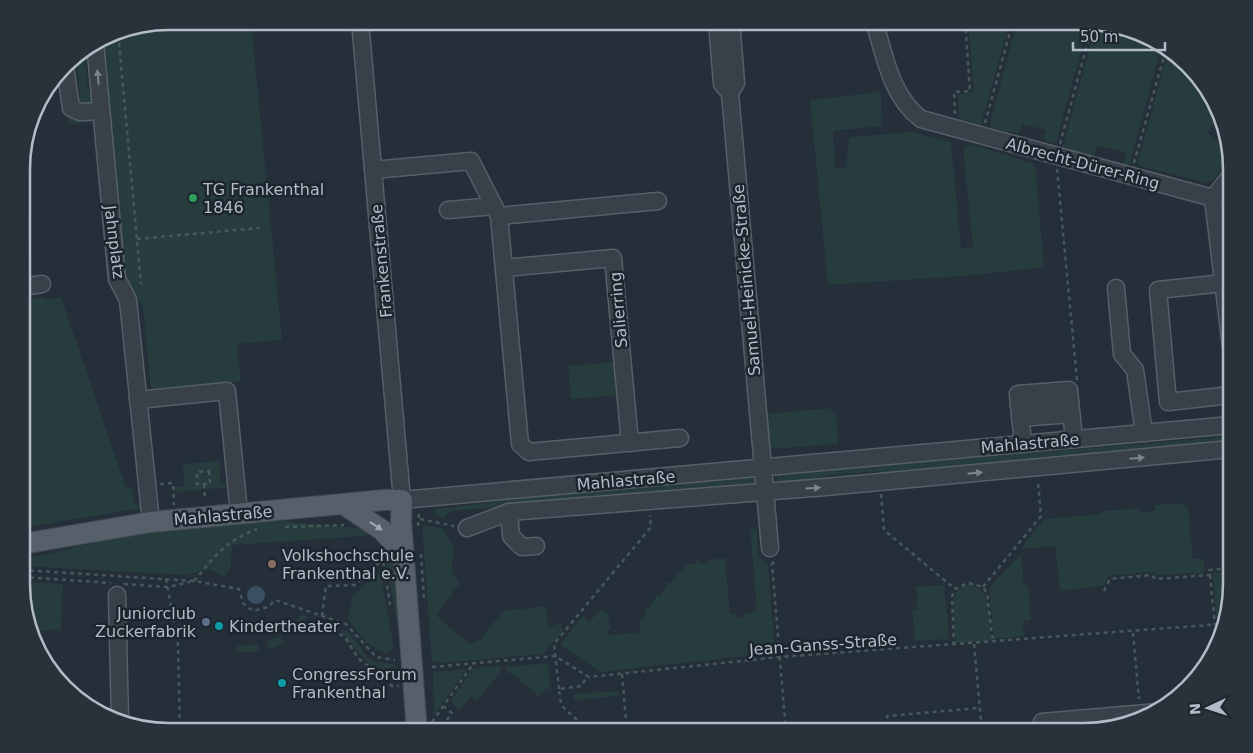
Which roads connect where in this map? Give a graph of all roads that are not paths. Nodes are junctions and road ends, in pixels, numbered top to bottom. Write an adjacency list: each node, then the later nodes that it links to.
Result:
1 (361, 30): 9 (street, Frankenstraße)
2 (718, 30): 7 (street, Samuel-Heinicke-Straße)
3 (732, 30): 7 (street, Samuel-Heinicke-Straße)
4 (877, 30): 11 (street, Albrecht-Dürer-Ring)
5 (96, 51): 8 (street, Jahnplatz, one-way to 5)
6 (66, 75): 8 (street)
7 (730, 93): 32 (street, Samuel-Heinicke-Straße)
8 (101, 111): 22 (street, Jahnplatz)
9 (373, 170): 14 (street); 34 (street, Frankenstraße)
10 (1223, 185): 11 (street)
11 (1213, 198): 16 (street)
12 (658, 201): 14 (street)
13 (448, 210): 14 (street)
14 (496, 211): 15 (street)
15 (504, 268): 29 (street); 29 (street, Salierring)
16 (1223, 275)
17 (1223, 283): 21 (street)
18 (42, 284): 19 (street)
19 (30, 286)
20 (1116, 288): 26 (street)
21 (1223, 396)
22 (138, 400): 37 (street); 38 (street, Jahnplatz)
23 (1073, 402): 24 (street); 24 (street); 28 (street)
24 (1020, 412): 30 (street)
25 (1223, 426): 26 (street, Mahlastraße)
26 (1144, 433): 28 (street, Mahlastraße)
27 (680, 438): 29 (street)
28 (1074, 439): 30 (street, Mahlastraße)
29 (630, 443)
30 (1023, 444): 32 (street, Mahlastraße)
31 (1223, 450): 33 (street, one-way to 31)
32 (763, 467): 33 (street, Samuel-Heinicke-Straße); 34 (street, Mahlastraße)
33 (764, 490): 36 (street); 43 (street, Samuel-Heinicke-Straße)
34 (402, 500): 35 (main road, Mahlastraße); 42 (main road)
35 (343, 504): 37 (main road, Mahlastraße); 42 (main road, one-way to 42)
36 (509, 512): 39 (street); 41 (street)
37 (239, 513): 38 (main road, Mahlastraße)
38 (151, 522): 40 (main road, Mahlastraße)
39 (467, 528)
40 (30, 543)
41 (536, 546)
42 (403, 554): 48 (main road)
43 (773, 554)
44 (117, 595): 45 (street)
45 (120, 713)
46 (1104, 721): 47 (street)
47 (1042, 722)
48 (424, 723)

